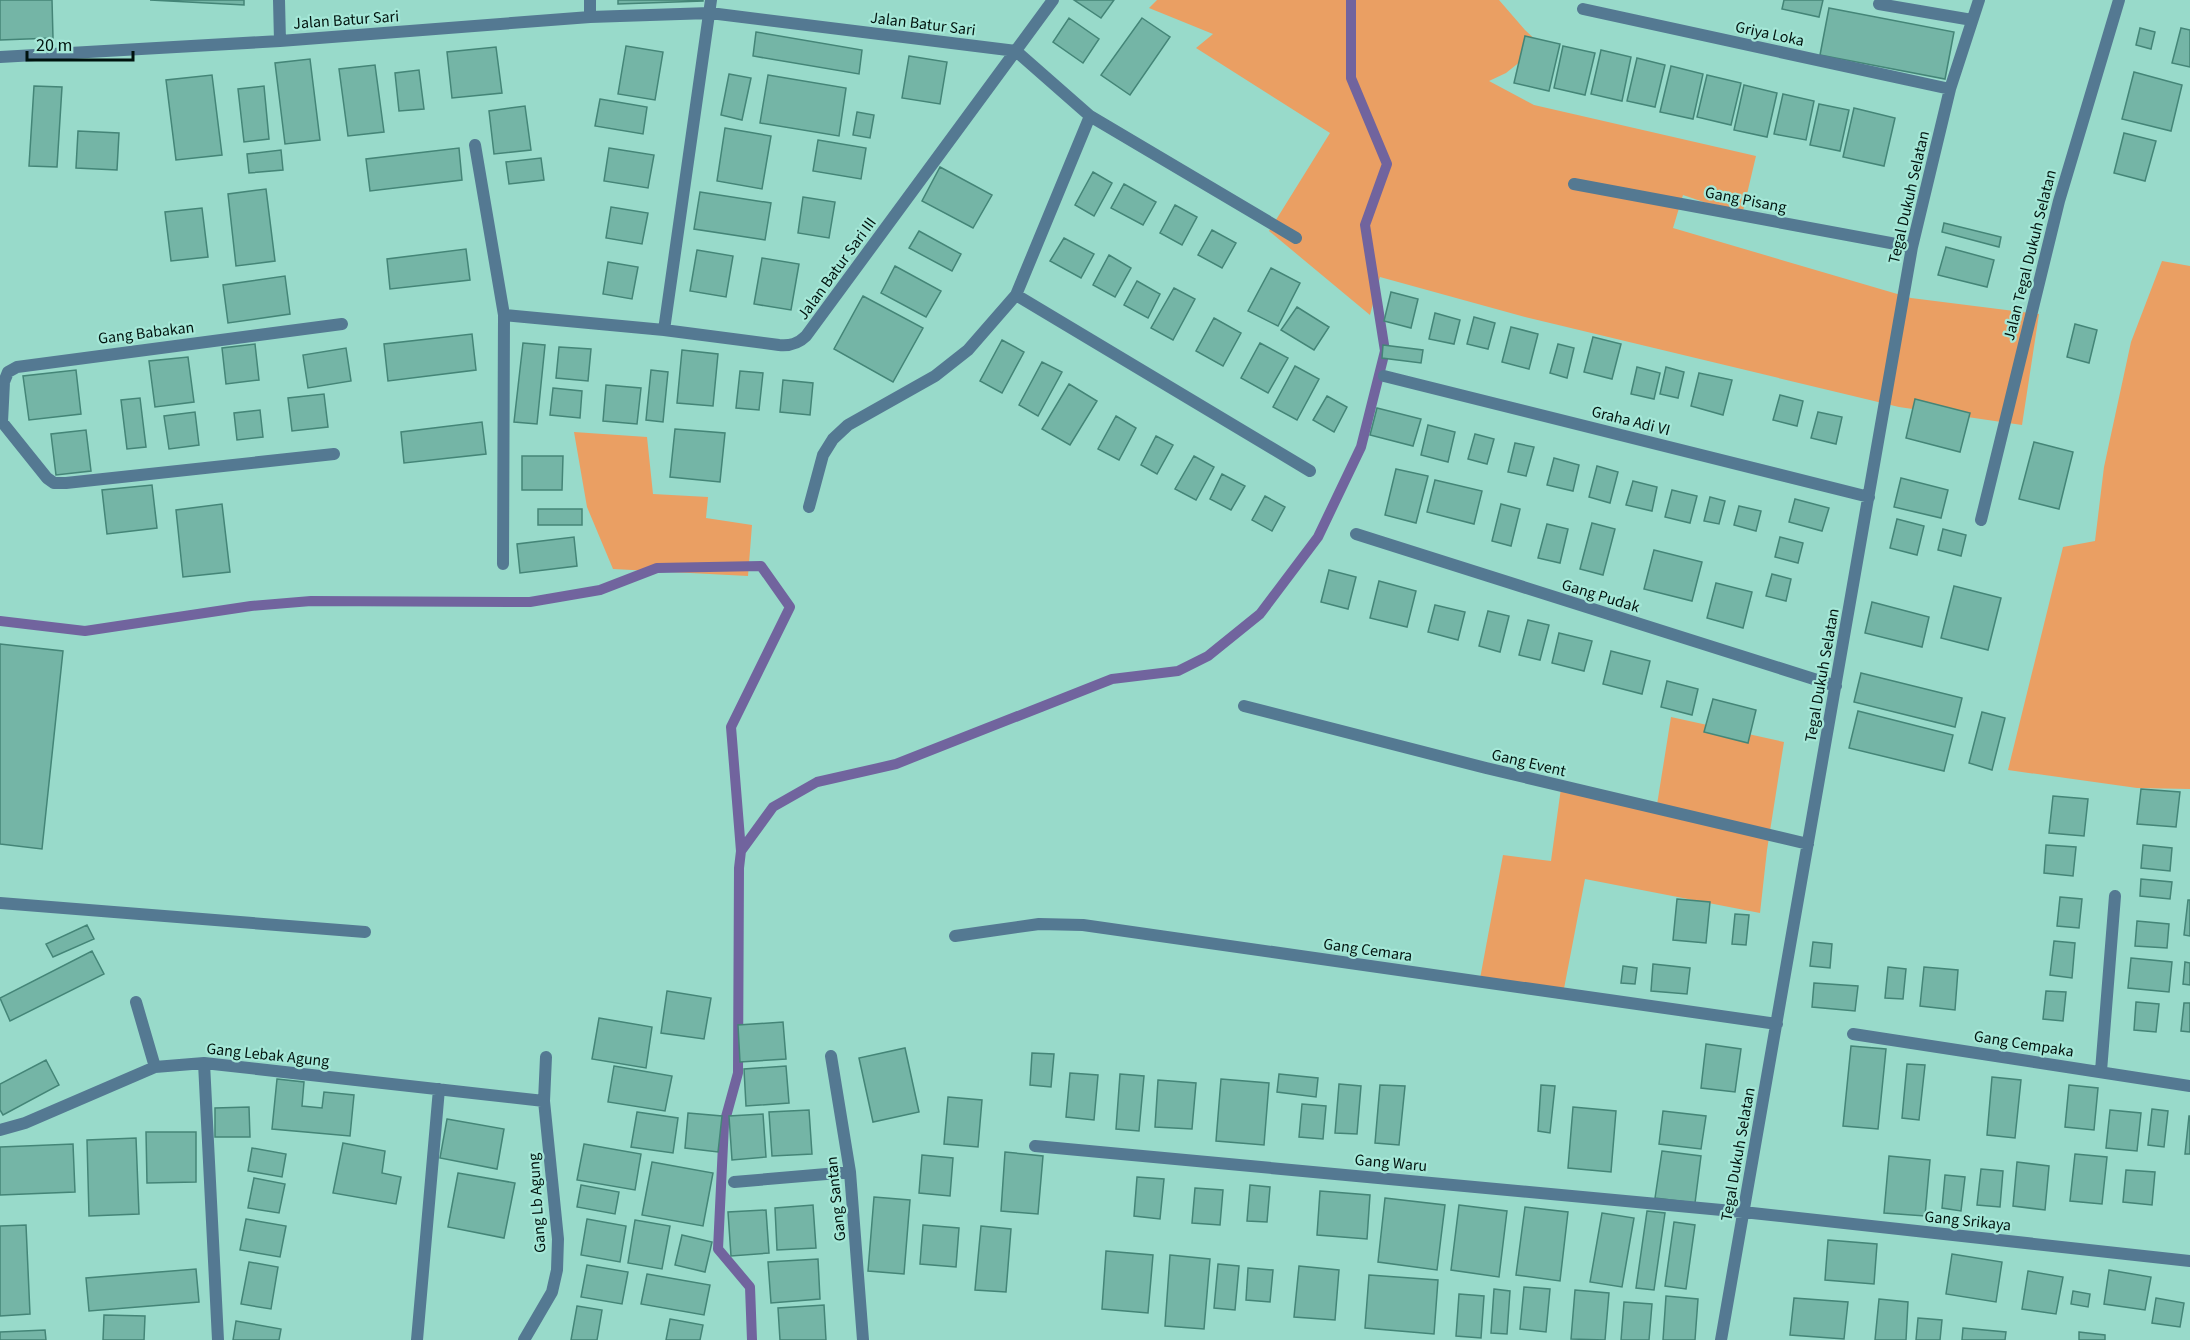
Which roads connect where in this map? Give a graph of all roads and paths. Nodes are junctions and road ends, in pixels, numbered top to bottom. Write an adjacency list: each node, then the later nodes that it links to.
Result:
1 (279, 0): 11 (street)
2 (590, 0): 9 (street)
3 (1053, 0): 12 (street, Jalan Batur Sari III)
4 (1979, 0): 10 (street, Tegal Dukuh Selatan)
5 (2119, 0): 30 (street, Jalan Tegal Dukuh Selatan)
6 (1879, 4): 10 (street)
7 (710, 6): 9 (street, Jalan Batur Sari); 12 (street, Jalan Batur Sari); 23 (street)
8 (1583, 9): 14 (street, Griya Loka)
9 (590, 17): 11 (street, Jalan Batur Sari)
10 (1972, 20): 14 (street, Tegal Dukuh Selatan)
11 (280, 41): 13 (street, Jalan Batur Sari)
12 (1016, 51): 15 (street); 23 (street, Jalan Batur Sari III)
13 (0, 57)
14 (1950, 89): 19 (street, Tegal Dukuh Selatan)
15 (1090, 116): 18 (street); 20 (street)
16 (475, 145): 21 (street)
17 (1574, 184): 19 (street, Gang Pisang)
18 (1296, 238)
19 (1912, 248): 28 (street, Tegal Dukuh Selatan)
20 (1016, 295): 27 (street); 29 (street)
21 (504, 315): 23 (street, Jalan Batur Sari III); 32 (street)
22 (342, 324): 25 (street, Gang Babakan)
23 (664, 330)
24 (1384, 376): 28 (street, Graha Adi VI)
25 (1, 422): 26 (street)
26 (334, 454)
27 (1310, 471)
28 (1869, 497): 33 (street, Tegal Dukuh Selatan)
29 (809, 507)
30 (1981, 520)
31 (1356, 534): 33 (street, Gang Pudak)
32 (503, 564)
33 (1836, 686): 35 (street, Tegal Dukuh Selatan)
34 (1244, 706): 35 (street, Gang Event)
35 (1808, 844): 41 (street, Tegal Dukuh Selatan)
36 (2115, 896): 47 (street)
37 (0, 903): 38 (street)
38 (365, 932)
39 (955, 936): 41 (street, Gang Cemara)
40 (136, 1002): 46 (street)
41 (1777, 1024): 55 (street, Tegal Dukuh Selatan)
42 (1853, 1034): 47 (street, Gang Cempaka)
43 (546, 1056): 50 (street, Gang Lb Agung)
44 (831, 1056): 53 (street, Gang Santan)
45 (204, 1063): 46 (street, Gang Lebak Agung); 49 (street, Gang Lebak Agung); 57 (street)
46 (155, 1067): 51 (street, Gang Lebak Agung)
47 (2102, 1071): 48 (street, Gang Cempaka)
48 (2190, 1086)
49 (439, 1089): 50 (street, Gang Lebak Agung); 58 (street)
50 (544, 1101): 59 (street, Gang Lb Agung)
51 (0, 1130)
52 (1035, 1146): 55 (street, Gang Waru)
53 (850, 1172): 54 (street); 60 (street, Gang Santan)
54 (734, 1182)
55 (1743, 1212): 56 (street, Gang Srikaya); 61 (street, Tegal Dukuh Selatan)
56 (2190, 1261)
57 (218, 1340)
58 (417, 1340)
59 (524, 1340)
60 (863, 1340)
61 (1721, 1340)

